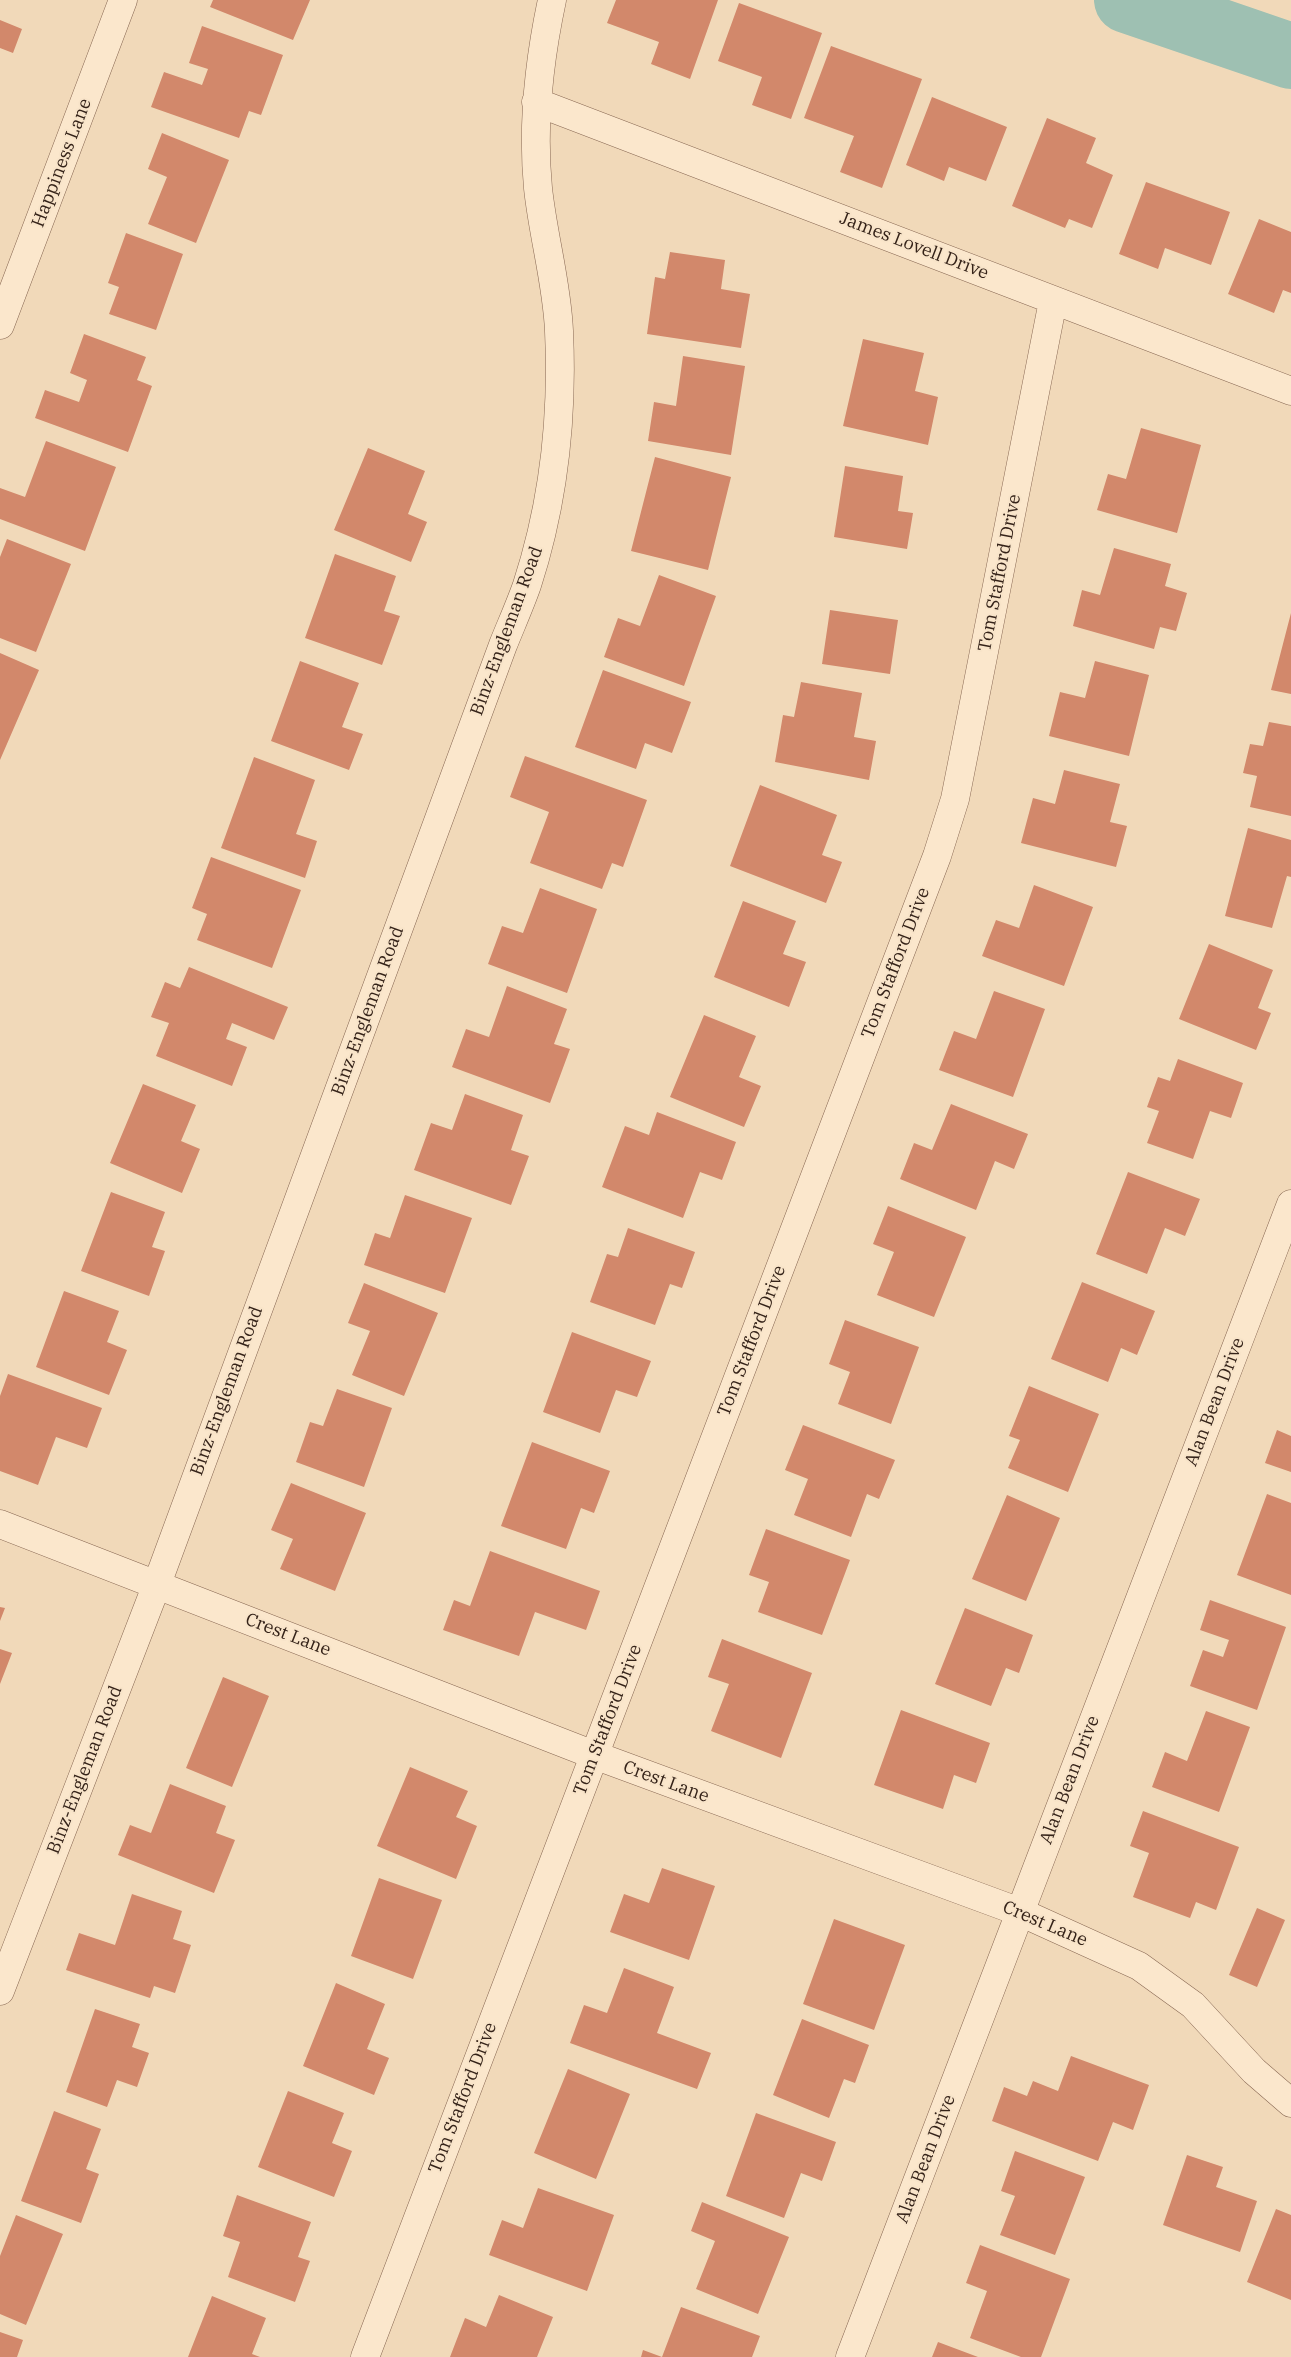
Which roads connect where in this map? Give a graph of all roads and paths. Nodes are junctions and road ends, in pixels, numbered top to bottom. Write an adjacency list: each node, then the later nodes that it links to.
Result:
1 (123, 0): 5 (street, Happiness Lane)
2 (552, 0): 3 (street, Binz-Engleman Road)
3 (536, 102): 4 (street, James Lovell Drive); 9 (street, Binz-Engleman Road)
4 (1054, 301): 6 (street, James Lovell Drive); 10 (street, Tom Stafford Drive)
5 (0, 325)
6 (1291, 391)
7 (1291, 1204): 11 (street, Alan Bean Drive)
8 (0, 1524): 9 (street, Crest Lane)
9 (156, 1584): 10 (street, Crest Lane); 12 (street, Binz-Engleman Road)
10 (594, 1755): 11 (street, Crest Lane); 14 (street, Tom Stafford Drive)
11 (1020, 1912): 13 (street, Crest Lane); 15 (street, Alan Bean Drive)
12 (0, 1991)
13 (1291, 2104)
14 (365, 2357)
15 (850, 2357)

